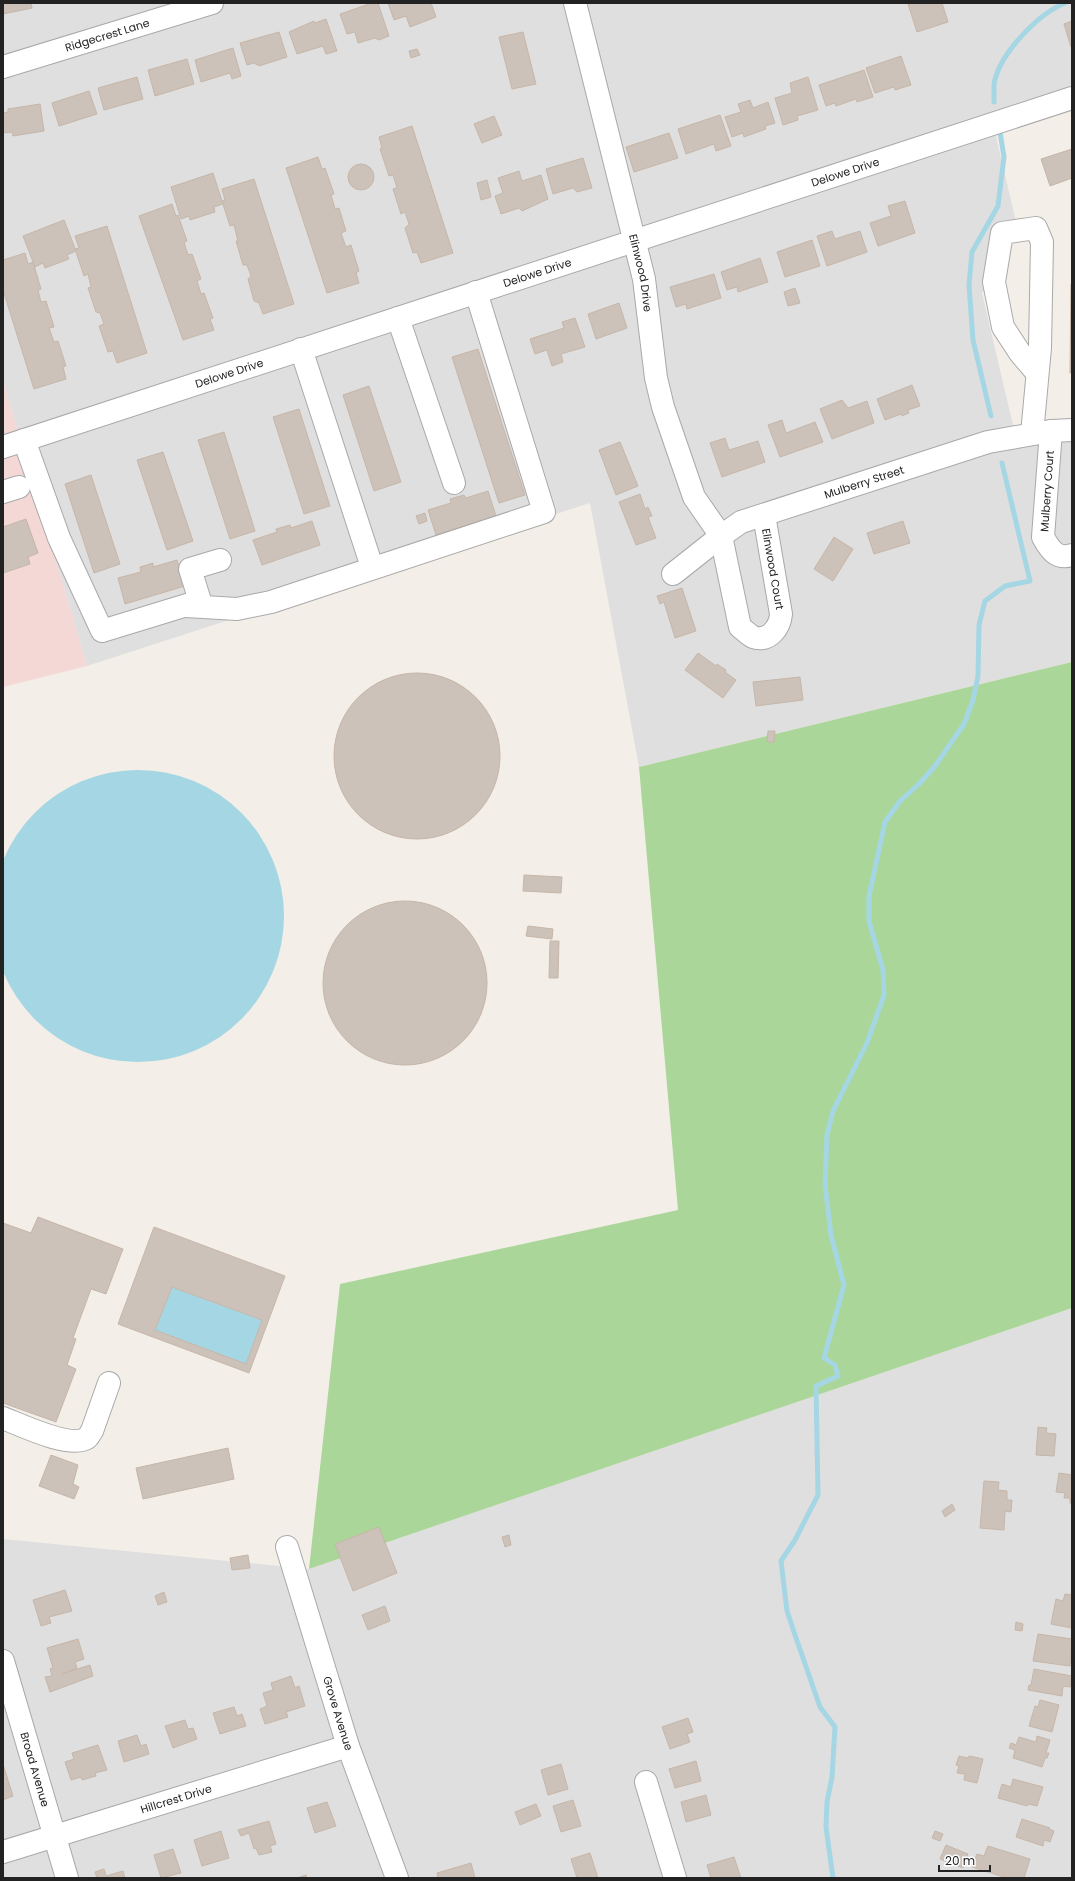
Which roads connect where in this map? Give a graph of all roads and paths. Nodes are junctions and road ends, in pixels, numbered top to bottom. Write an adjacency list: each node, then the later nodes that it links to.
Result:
1 (212, 3): 3 (street, Ridgecrest Lane)
2 (575, 3): 5 (street, Elinwood Drive)
3 (3, 67)
4 (1072, 98): 5 (street, Delowe Drive)
5 (635, 240): 6 (street, Delowe Drive); 15 (street, Elinwood Drive)
6 (476, 292): 7 (street, Delowe Drive); 18 (street)
7 (398, 318): 8 (street, Delowe Drive); 13 (street)
8 (301, 349): 11 (street, Delowe Drive); 18 (street)
9 (1038, 373): 9 (street, Mulberry Court); 10 (street, Mulberry Court)
10 (1052, 432): 14 (street, Mulberry Street); 16 (street, Mulberry Court)
11 (24, 440): 12 (street, Delowe Drive); 20 (street)
12 (3, 446)
13 (454, 483)
14 (764, 515): 15 (street, Mulberry Street); 15 (street, Elinwood Court)
15 (721, 536): 19 (street, Mulberry Street)
16 (1072, 555)
17 (220, 560): 20 (street)
18 (372, 567): 20 (street)
19 (673, 574)
20 (186, 606)
21 (109, 1383): 22 (street)
22 (3, 1418)
23 (287, 1547): 25 (street, Grove Avenue)
24 (3, 1661): 27 (street, Broad Avenue)
25 (348, 1746): 27 (street, Hillcrest Drive); 30 (street, Grove Avenue)
26 (646, 1782): 31 (street)
27 (55, 1836): 28 (street, Hillcrest Drive); 29 (street, Broad Avenue)
28 (3, 1852)
29 (67, 1878)
30 (397, 1878)
31 (675, 1878)

